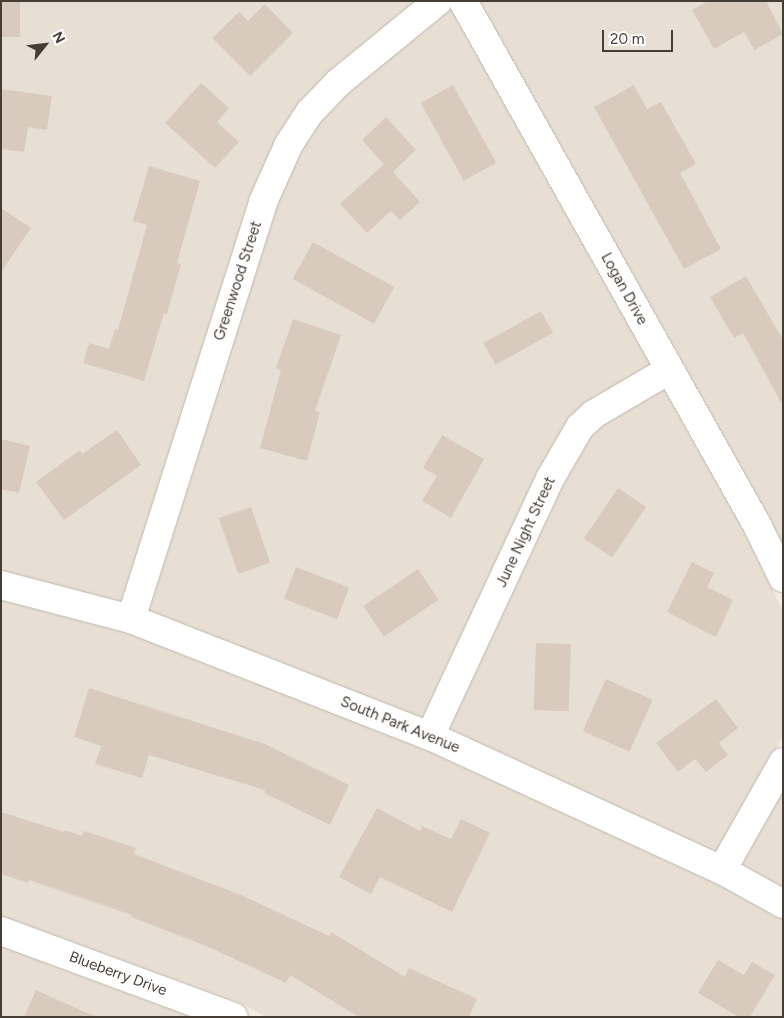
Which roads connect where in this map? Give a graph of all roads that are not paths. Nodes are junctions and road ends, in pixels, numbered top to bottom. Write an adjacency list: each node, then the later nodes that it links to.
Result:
1 (438, 1): 6 (street, Greenwood Street)
2 (463, 1): 3 (street, Logan Drive)
3 (669, 370): 4 (street, Logan Drive); 7 (street, June Night Street)
4 (783, 578)
5 (1, 585): 6 (street, South Park Avenue)
6 (131, 619): 7 (street, South Park Avenue)
7 (430, 736): 9 (street, South Park Avenue)
8 (783, 762): 9 (street)
9 (722, 870): 10 (street, South Park Avenue)
10 (783, 904)
11 (1, 931): 12 (street, Blueberry Drive)
12 (227, 1015)

